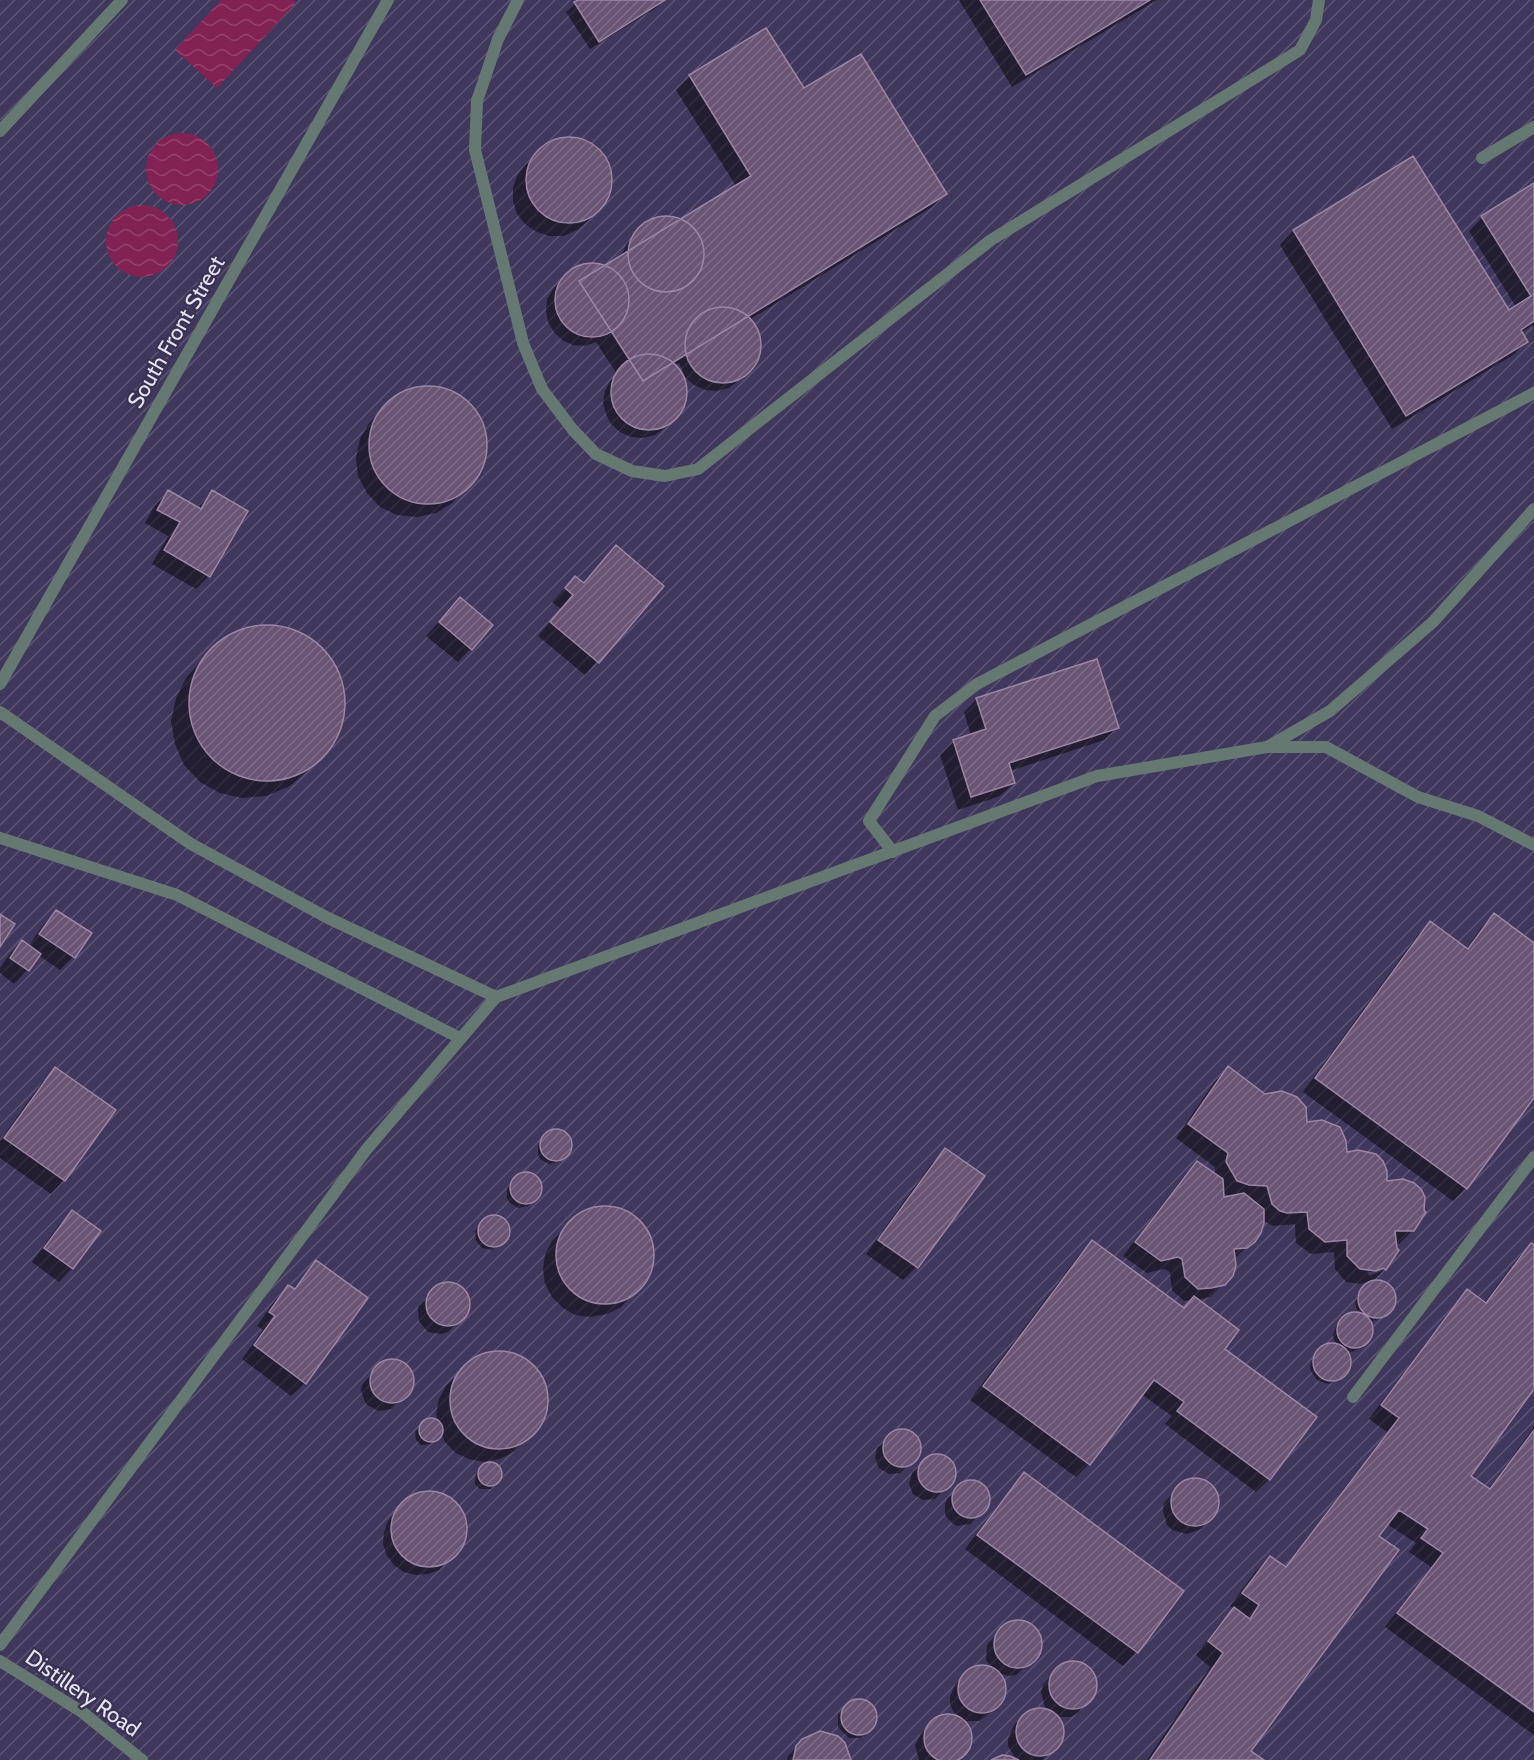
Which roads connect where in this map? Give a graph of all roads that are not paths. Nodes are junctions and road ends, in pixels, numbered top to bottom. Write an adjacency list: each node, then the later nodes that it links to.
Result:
1 (122, 0): 6 (street)
2 (388, 0): 10 (street, South Front Street)
3 (518, 0): 4 (street)
4 (1319, 0)
5 (1534, 127): 7 (street)
6 (0, 131)
7 (1482, 158)
8 (1534, 393): 15 (street)
9 (1534, 509): 12 (street)
10 (0, 684)
11 (0, 712): 16 (street)
12 (1268, 747): 14 (street); 15 (street)
13 (0, 838): 17 (street)
14 (1534, 845)
15 (893, 852): 16 (street)
16 (496, 997): 17 (street)
17 (460, 1038): 20 (street)
18 (1534, 1157): 19 (street)
19 (1353, 1397)
20 (0, 1645)
21 (0, 1661): 22 (street, Distillery Road)
22 (142, 1760)

